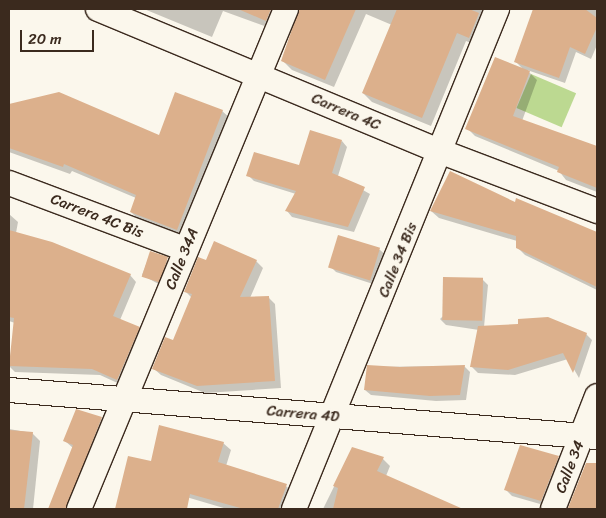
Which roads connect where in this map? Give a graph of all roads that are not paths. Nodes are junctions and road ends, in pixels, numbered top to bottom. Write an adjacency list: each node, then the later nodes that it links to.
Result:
1 (98, 9): 4 (street, Carrera 4C)
2 (286, 9): 4 (street, Calle 34A)
3 (498, 9): 5 (street, Calle 34 Bis)
4 (258, 75): 5 (street, Carrera 4C); 8 (street, Calle 34A)
5 (442, 152): 7 (street, Carrera 4C); 12 (street, Calle 34 Bis)
6 (9, 183): 8 (street, Carrera 4C Bis)
7 (597, 211)
8 (185, 249): 11 (street, Calle 34A)
9 (9, 390): 11 (street, Carrera 4D)
10 (597, 396): 13 (street, Calle 34)
11 (126, 400): 12 (street, Carrera 4D); 14 (street, Calle 34A)
12 (334, 417): 13 (street, Carrera 4D); 15 (street, Calle 34 Bis)
13 (589, 436): 16 (street, Calle 34)
14 (79, 509)
15 (294, 509)
16 (553, 509)

